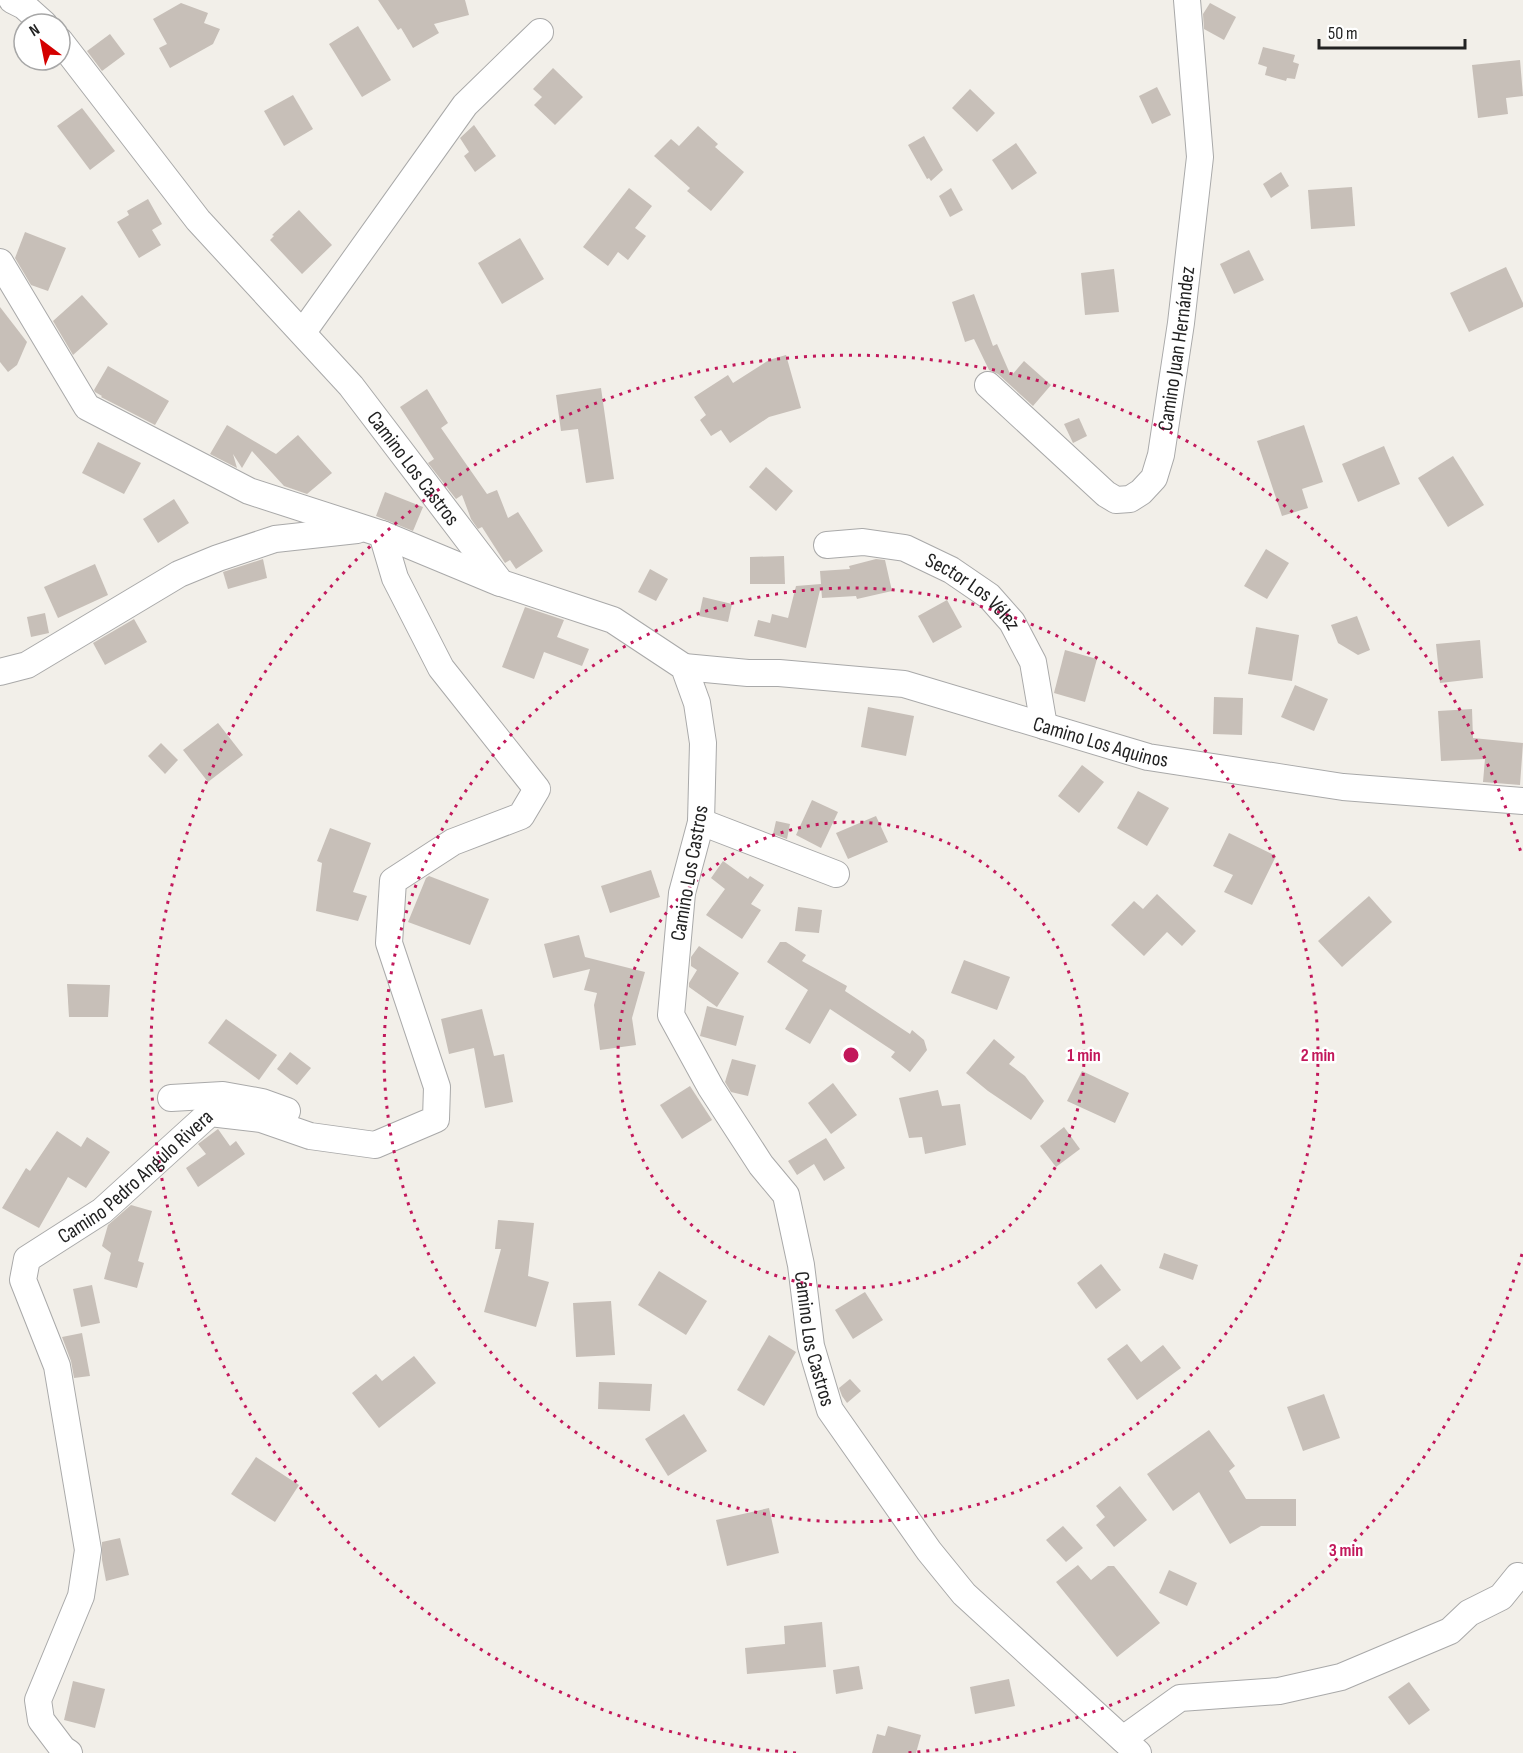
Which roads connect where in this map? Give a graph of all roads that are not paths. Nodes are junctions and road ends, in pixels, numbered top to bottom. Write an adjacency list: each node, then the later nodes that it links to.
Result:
1 (12, 0): 3 (street)
2 (1187, 0): 8 (street, Camino Juan Hernández)
3 (31, 12)
4 (540, 32): 7 (street)
5 (72, 57): 7 (street, Camino Los Castros)
6 (0, 262): 9 (street)
7 (303, 332): 11 (street, Camino Los Castros)
8 (988, 385)
9 (376, 532): 11 (street); 13 (street); 19 (street, Camino Pedro Angulo Rivera)
10 (827, 545): 14 (street, Sector Los Vélez)
11 (501, 583): 12 (street)
12 (684, 667): 14 (street, Camino Los Aquinos); 16 (street, Camino Los Castros)
13 (0, 672)
14 (1044, 726): 15 (street, Camino Los Aquinos)
15 (1523, 801)
16 (702, 822): 17 (street); 21 (street, Camino Los Castros)
17 (836, 874)
18 (171, 1098): 19 (street)
19 (350, 1142): 22 (street, Camino Pedro Angulo Rivera)
20 (1518, 1576): 21 (street)
21 (1131, 1746)
22 (69, 1753)

